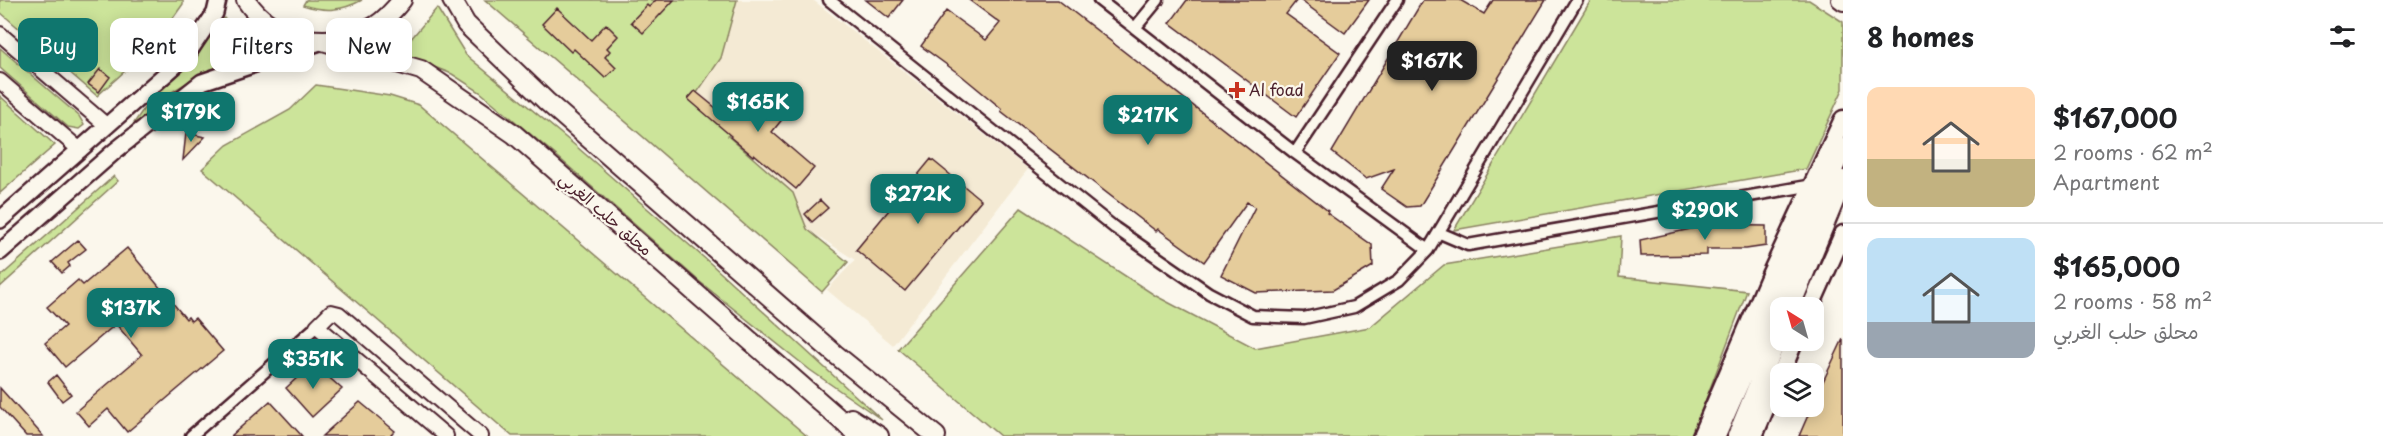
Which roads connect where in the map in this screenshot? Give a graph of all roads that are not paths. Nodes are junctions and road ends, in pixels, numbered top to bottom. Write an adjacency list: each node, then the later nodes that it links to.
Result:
1 (219, 0): 17 (main road)
2 (246, 0): 14 (highway, محلق حلب الغربي)
3 (402, 0): 14 (highway)
4 (452, 0): 32 (highway)
5 (829, 0): 26 (street)
6 (1099, 0): 12 (street)
7 (1158, 0): 12 (street)
8 (1397, 0): 20 (street)
9 (1577, 0): 24 (street)
10 (1839, 0): 11 (street)
11 (1843, 3)
12 (1135, 28): 20 (street)
13 (0, 34): 17 (street)
14 (323, 41): 27 (main road); 33 (highway, محلق حلب الغربي)
15 (0, 81): 19 (street)
16 (1843, 119): 22 (main road)
17 (107, 126): 19 (main road)
18 (1843, 147): 35 (highway)
19 (80, 150): 23 (main road)
20 (1295, 153): 26 (street)
21 (1843, 180): 28 (highway)
22 (1813, 185): 24 (street); 35 (main road)
23 (0, 220)
24 (1440, 232): 26 (street)
25 (1841, 242): 29 (main road)
26 (1428, 250)
27 (0, 252)
28 (1795, 297)
29 (1815, 297)
30 (317, 326): 36 (street); 37 (street); 38 (street)
31 (1772, 351): 43 (highway)
32 (835, 354): 41 (highway); 42 (highway)
33 (805, 387): 39 (highway, محلق حلب الغربي); 40 (highway)
34 (1770, 399): 44 (main road)
35 (1710, 432)
36 (198, 434)
37 (446, 436)
38 (481, 436)
39 (859, 436)
40 (879, 436)
41 (920, 436)
42 (936, 436)
43 (1737, 436)
44 (1754, 436)

